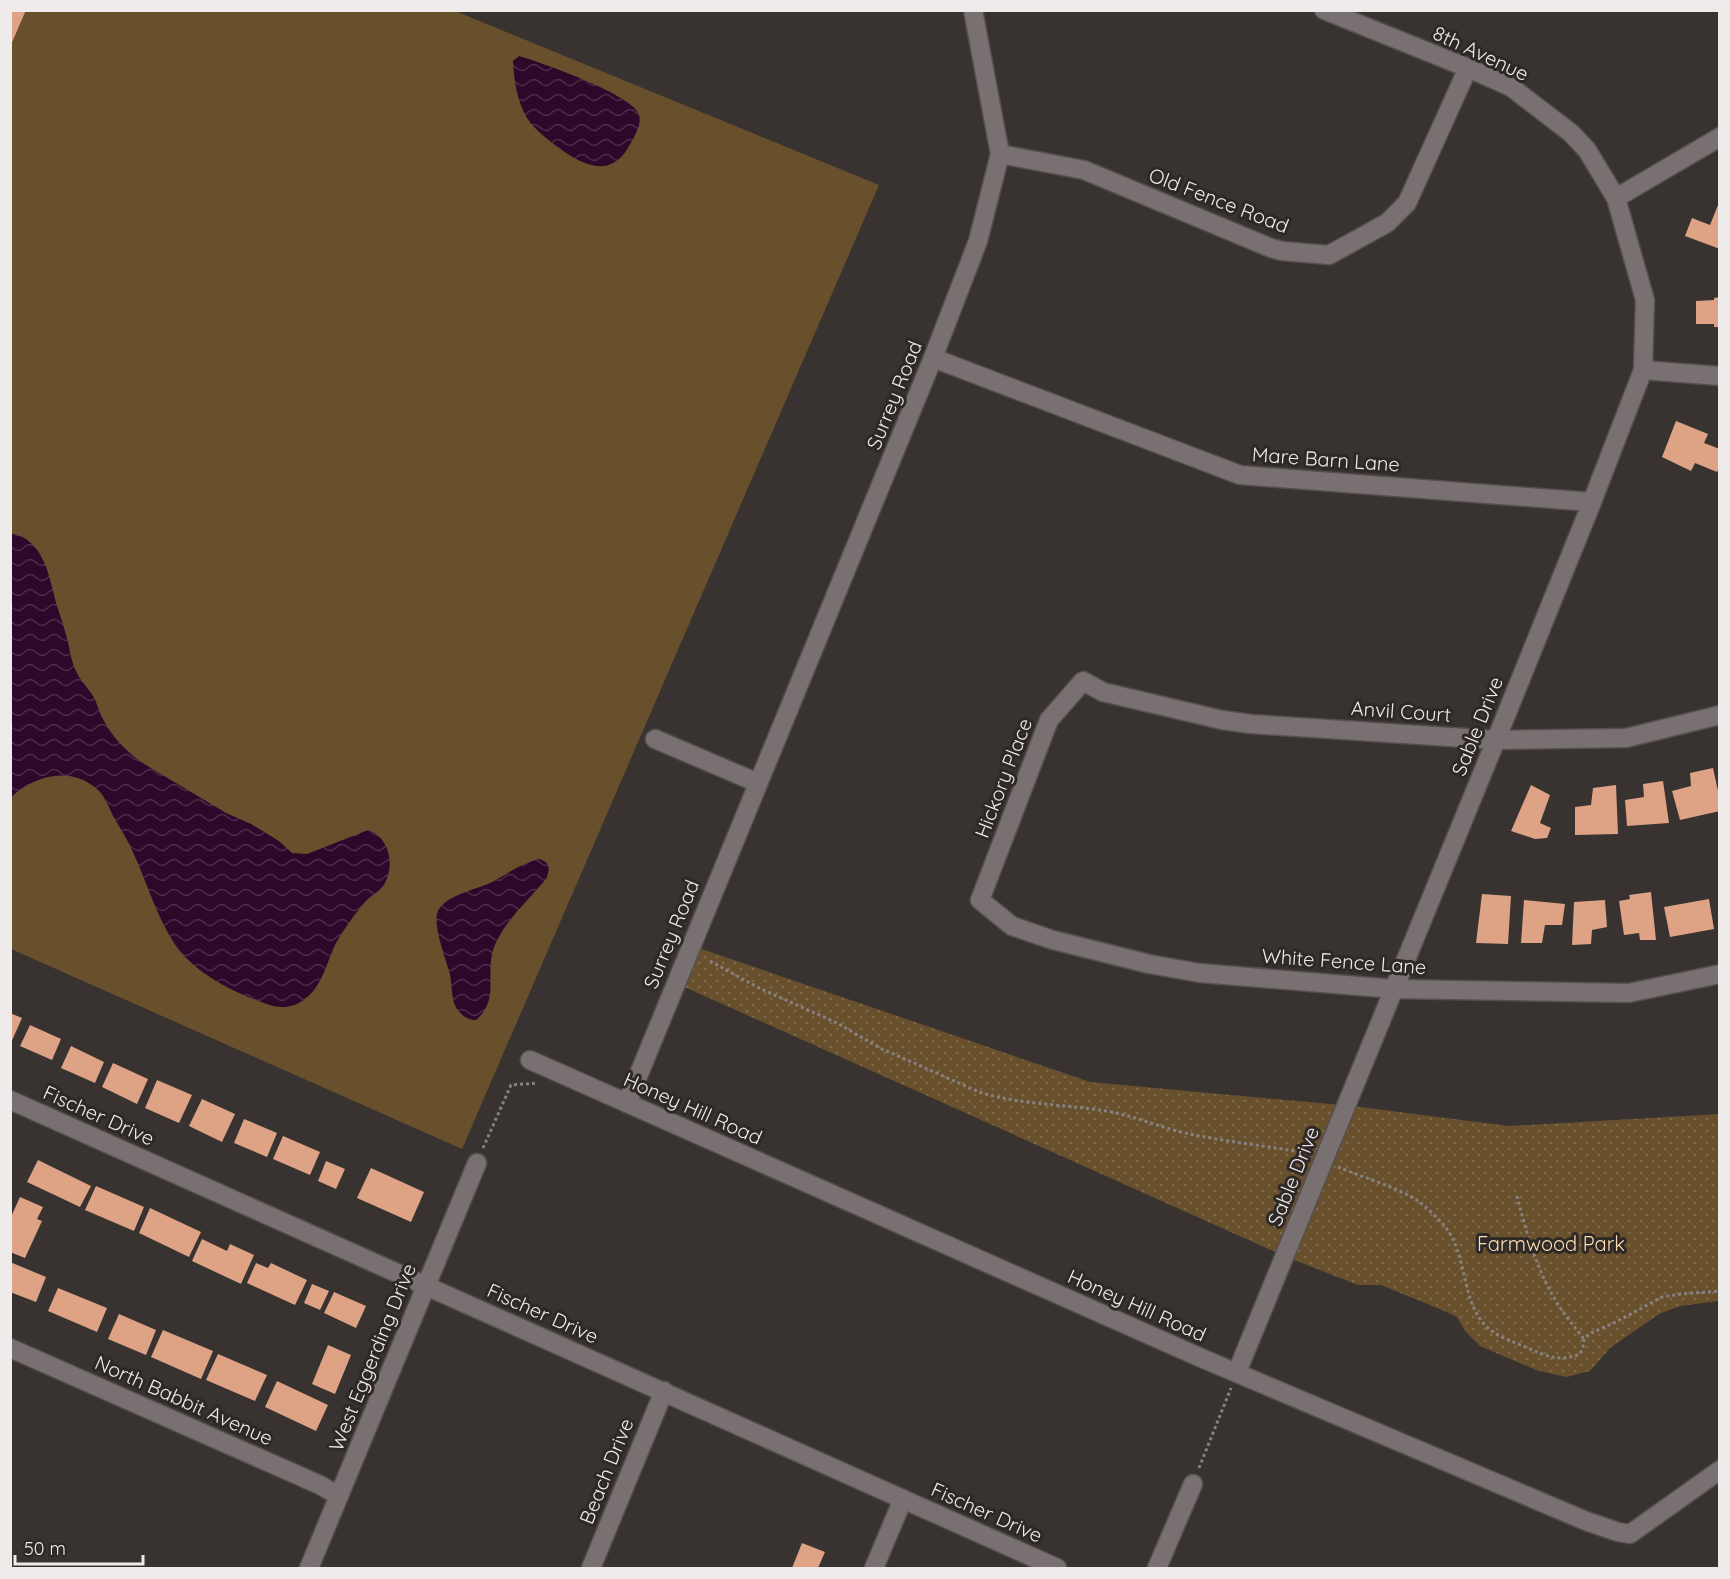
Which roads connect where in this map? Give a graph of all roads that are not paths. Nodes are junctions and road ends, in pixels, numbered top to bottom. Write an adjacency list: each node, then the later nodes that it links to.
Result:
1 (973, 10): 5 (street, Surrey Road)
2 (1324, 10): 3 (street, 8th Avenue)
3 (1468, 68): 5 (street, Old Fence Road); 6 (street, 8th Avenue)
4 (1719, 138): 6 (street)
5 (1000, 154): 7 (street, Surrey Road)
6 (1616, 198): 8 (street, Sable Drive)
7 (933, 358): 10 (street, Mare Barn Lane); 15 (street, Surrey Road)
8 (1644, 370): 9 (street); 10 (street, Sable Drive)
9 (1719, 376)
10 (1592, 502): 14 (street, Sable Drive)
11 (1083, 681): 14 (street, Anvil Court); 16 (street, Hickory Place)
12 (1719, 715): 14 (street, Anvil Court)
13 (655, 739): 15 (street)
14 (1496, 740): 18 (street, Sable Drive)
15 (758, 783): 21 (street, Surrey Road)
16 (980, 900): 18 (street, White Fence Lane)
17 (1719, 974): 18 (street, White Fence Lane)
18 (1395, 989): 25 (street, Sable Drive)
19 (530, 1060): 21 (street, Honey Hill Road)
20 (11, 1100): 23 (street, Fischer Drive)
21 (627, 1103): 25 (street, Honey Hill Road)
22 (477, 1163): 23 (street, West Eggerding Drive)
23 (425, 1285): 26 (street, Fischer Drive); 29 (street, West Eggerding Drive)
24 (10, 1348): 29 (street, North Babbit Avenue)
25 (1237, 1372): 27 (street, Honey Hill Road)
26 (664, 1392): 30 (street, Fischer Drive); 32 (street, Beach Drive)
27 (1719, 1470)
28 (1193, 1484): 35 (street)
29 (339, 1496): 31 (street, West Eggerding Drive)
30 (903, 1499): 33 (street); 34 (street, Fischer Drive)
31 (309, 1569)
32 (591, 1569)
33 (874, 1569)
34 (1057, 1569)
35 (1157, 1569)

